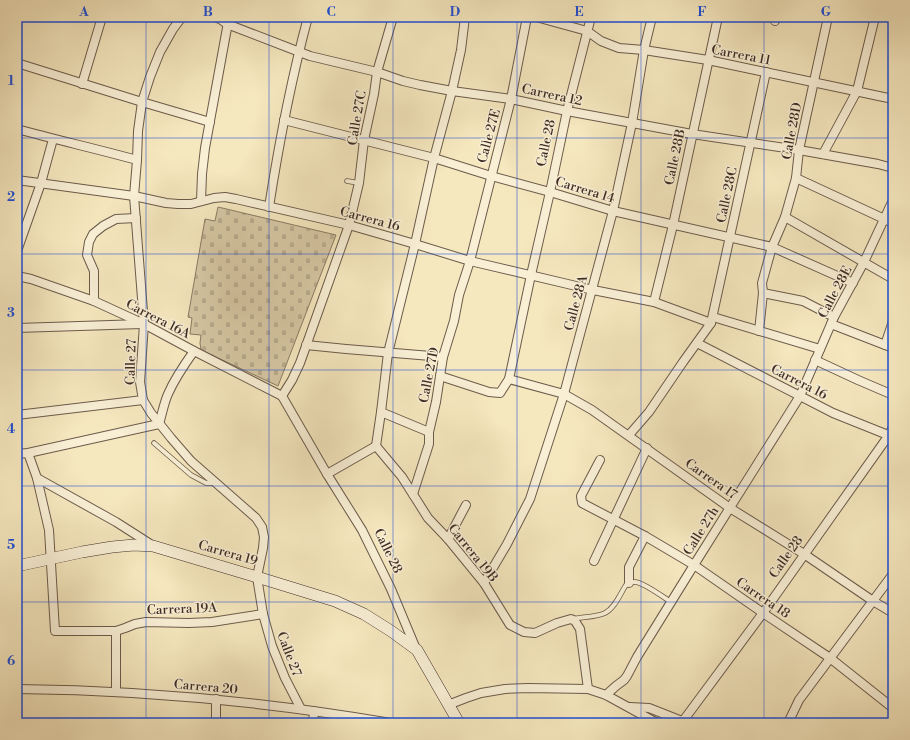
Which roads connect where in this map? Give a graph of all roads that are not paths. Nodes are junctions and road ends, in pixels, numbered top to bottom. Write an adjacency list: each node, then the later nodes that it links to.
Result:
1 (102, 17): 23 (street)
2 (182, 17): 28 (street, Calle 27)
3 (215, 17): 14 (street, Carrera 12)
4 (308, 17): 17 (street)
5 (394, 17): 20 (street, Calle 27C)
6 (465, 17): 24 (street)
7 (527, 17): 26 (street, Calle 27E)
8 (536, 17): 15 (street, Carrera 11)
9 (591, 17): 15 (street, Calle 28)
10 (652, 17): 16 (street, Calle 28A)
11 (718, 17): 18 (street, Calle 28B)
12 (828, 17): 22 (street, Calle 28D)
13 (875, 17): 25 (street)
14 (228, 21): 17 (street, Carrera 12); 31 (street)
15 (587, 31): 16 (street, Carrera 11); 29 (street, Calle 28)
16 (644, 50): 18 (street, Carrera 11); 32 (street, Calle 28A)
17 (299, 52): 20 (street, Carrera 12); 30 (street)
18 (708, 60): 21 (street, Carrera 11); 34 (street, Calle 28B)
19 (17, 63): 23 (street)
20 (377, 72): 24 (street, Carrera 12); 36 (street, Calle 27C)
21 (766, 72): 22 (street, Carrera 11); 37 (street, Calle 28C)
22 (814, 82): 25 (street, Carrera 11); 38 (street, Calle 28D)
23 (82, 84): 28 (street)
24 (452, 91): 26 (street, Carrera 12); 40 (street)
25 (857, 91): 27 (street, Carrera 11); 39 (street)
26 (511, 99): 29 (street, Carrera 12); 43 (street, Calle 27E)
27 (893, 99)
28 (142, 102): 31 (street); 41 (street, Calle 27)
29 (567, 111): 32 (street, Carrera 12); 49 (street, Calle 28)
30 (284, 120): 36 (street, Carrera 14); 53 (street)
31 (210, 122): 52 (street)
32 (632, 123): 34 (street, Carrera 12); 54 (street, Calle 28A)
33 (17, 129): 35 (street)
34 (692, 134): 37 (street, Carrera 12); 60 (street, Calle 28B)
35 (53, 139): 41 (street); 48 (street)
36 (364, 140): 40 (street, Carrera 14); 47 (street, Calle 27C)
37 (751, 143): 38 (street, Carrera 12); 61 (street, Calle 28C)
38 (799, 150): 39 (street, Carrera 12); 44 (street, Calle 28D)
39 (823, 154): 42 (street, Carrera 12)
40 (434, 158): 43 (street, Carrera 14); 62 (street)
41 (137, 160): 50 (street, Calle 27)
42 (893, 168)
43 (491, 176): 49 (street, Carrera 14); 65 (street, Calle 27E)
44 (796, 178): 55 (street, Calle 28D); 57 (street)
45 (17, 180): 48 (street, Carrera 16)
46 (347, 181): 47 (lane)
47 (359, 183): 59 (street, Calle 27C)
48 (41, 184): 50 (street, Carrera 16); 64 (street)
49 (550, 192): 54 (street, Carrera 14); 67 (street, Calle 28)
50 (134, 196): 52 (street, Carrera 16); 56 (street, Calle 27)
51 (893, 200): 57 (street, Calle 28E)
52 (201, 201): 53 (street, Carrera 16)
53 (269, 207): 59 (street, Carrera 16)
54 (613, 211): 60 (street, Carrera 14); 71 (street, Calle 28A)
55 (785, 217): 63 (street, Calle 28D); 66 (street)
56 (136, 218): 73 (street); 78 (street, Calle 27)
57 (884, 220): 58 (street); 66 (street, Calle 28E)
58 (893, 223)
59 (349, 225): 62 (street, Carrera 16); 82 (street, Calle 27C)
60 (673, 225): 61 (street, Carrera 14); 74 (street, Calle 28B)
61 (730, 238): 63 (street, Carrera 14); 75 (street, Calle 28C)
62 (415, 244): 65 (street, Carrera 16); 86 (street)
63 (772, 247): 70 (street, Carrera 14); 72 (street, Calle 28D)
64 (17, 251)
65 (470, 261): 67 (street, Carrera 16); 87 (street, Calle 27D)
66 (864, 262): 69 (street); 70 (street, Calle 28E)
67 (531, 275): 71 (street, Carrera 16); 90 (street)
68 (17, 276): 73 (street, Carrera 16A)
69 (893, 279)
70 (853, 282): 76 (street, Calle 28E)
71 (593, 290): 74 (street, Carrera 16); 91 (street, Calle 28A)
72 (763, 293): 76 (street); 80 (street, Calle 28D)
73 (94, 301): 78 (street, Carrera 16A)
74 (654, 302): 75 (street, Carrera 16)
75 (712, 320): 80 (street, Carrera 16); 81 (street)
76 (833, 320): 83 (street); 84 (street, Calle 28E)
77 (893, 321): 83 (street)
78 (144, 324): 79 (street); 85 (street, Carrera 16A); 95 (street, Calle 27)
79 (17, 328)
80 (759, 331): 84 (street, Carrera 16)
81 (696, 343): 94 (street, Carrera 16); 101 (street)
82 (306, 345): 86 (street); 93 (street, Calle 27C)
83 (889, 346)
84 (820, 349): 88 (street, Calle 28E)
85 (194, 351): 93 (street, Carrera 16A); 98 (street)
86 (388, 353): 87 (street); 96 (street)
87 (443, 357): 89 (street, Calle 27D)
88 (815, 360): 92 (street); 94 (street, Calle 28E)
89 (440, 376): 90 (street); 100 (street, Calle 27D)
90 (509, 378): 91 (street, Carrera 17)
91 (564, 394): 101 (street, Carrera 17); 126 (street, Calle 28A)
92 (893, 395)
93 (282, 396): 109 (street, Calle 28)
94 (800, 396): 102 (street, Carrera 16); 114 (street, Calle 27h)
95 (143, 400): 97 (street); 98 (street, Calle 27)
96 (381, 412): 100 (street); 104 (street)
97 (17, 415)
98 (160, 424): 106 (street); 111 (street, Calle 27)
99 (893, 427): 102 (street, Calle 28)
100 (429, 432): 112 (street, Calle 27D)
101 (629, 435): 105 (street, Carrera 17)
102 (891, 436): 119 (street, Calle 28)
103 (154, 443): 111 (lane)
104 (376, 446): 109 (street); 112 (street, Carrera 19B)
105 (647, 448): 114 (street, Carrera 17); 115 (street)
106 (28, 453): 107 (street); 110 (street)
107 (17, 454)
108 (600, 460): 115 (street, Carrera 18)
109 (327, 474): 135 (street, Calle 28)
110 (37, 478): 118 (street); 120 (street)
111 (217, 484): 125 (street, Calle 27)
112 (413, 494): 117 (street, Carrera 19B)
113 (466, 505): 117 (street)
114 (730, 508): 119 (street, Carrera 17); 122 (street, Calle 27h)
115 (613, 519): 116 (street, Carrera 18); 121 (street)
116 (646, 536): 122 (street, Carrera 18); 127 (street)
117 (448, 539): 126 (street, Carrera 19B)
118 (153, 546): 120 (street, Carrera 19); 125 (street, Carrera 19)
119 (804, 554): 128 (street, Carrera 17); 130 (street, Calle 28)
120 (51, 559): 123 (street, Carrera 19); 134 (street, Carrera 19A)
121 (594, 561)
122 (694, 565): 129 (street, Calle 27h); 130 (street, Carrera 18)
123 (17, 566)
124 (893, 574): 128 (street)
125 (258, 576): 132 (street, Calle 27); 135 (street, Carrera 19)
126 (484, 582): 133 (street, Carrera 19B)
127 (629, 583): 129 (lane); 133 (lane)
128 (873, 601): 131 (street, Carrera 17); 136 (street)
129 (671, 602): 140 (street, Calle 27h)
130 (763, 613): 136 (street, Carrera 18); 147 (street, Calle 28)
131 (893, 613)
132 (263, 614): 134 (street, Carrera 19A); 145 (street, Calle 27)
133 (571, 619): 138 (street)
134 (116, 631): 139 (street)
135 (416, 650): 142 (street, Calle 28)
136 (830, 658): 144 (street, Carrera 18); 153 (street)
137 (17, 689): 139 (street, Carrera 20)
138 (588, 689): 140 (street); 142 (street)
139 (116, 692): 141 (street, Carrera 20)
140 (606, 696): 143 (street)
141 (216, 699): 145 (street, Carrera 20); 148 (street)
142 (448, 705): 151 (street, Calle 28)
143 (627, 707): 147 (street); 152 (street)
144 (893, 708)
145 (301, 709): 146 (street, Carrera 20)
146 (314, 711): 149 (street); 150 (street, Carrera 20)
147 (685, 722)
148 (216, 723)
149 (313, 723)
150 (391, 723)
151 (459, 723)
152 (657, 723)
153 (788, 723)

